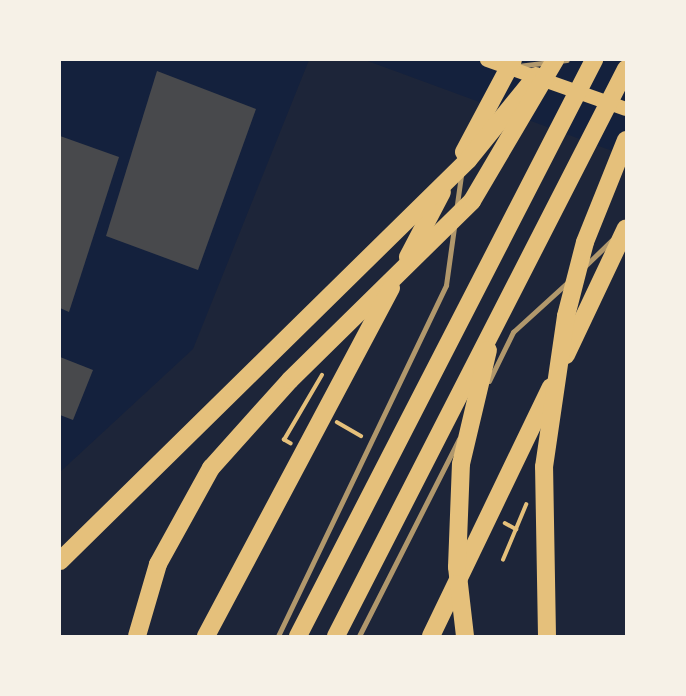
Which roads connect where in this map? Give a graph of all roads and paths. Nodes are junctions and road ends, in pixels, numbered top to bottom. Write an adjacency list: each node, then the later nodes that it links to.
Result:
1 (487, 60): 7 (main road)
2 (549, 60): 18 (highway)
3 (555, 60): 19 (highway)
4 (567, 60): 7 (lane)
5 (594, 60): 22 (highway)
6 (618, 60): 8 (lane)
7 (511, 63): 9 (main road); 11 (highway)
8 (626, 69): 13 (highway)
9 (626, 109)
10 (626, 140): 27 (highway)
11 (464, 151): 20 (highway); 21 (lane)
12 (626, 228): 24 (lane); 25 (highway)
13 (495, 321): 23 (highway); 26 (highway)
14 (326, 367): 15 (path)
15 (284, 440)
16 (530, 496): 17 (path)
17 (503, 559)
18 (60, 561)
19 (136, 636)
20 (206, 636)
21 (278, 636)
22 (298, 636)
23 (337, 636)
24 (359, 636)
25 (431, 636)
26 (464, 636)
27 (547, 636)

